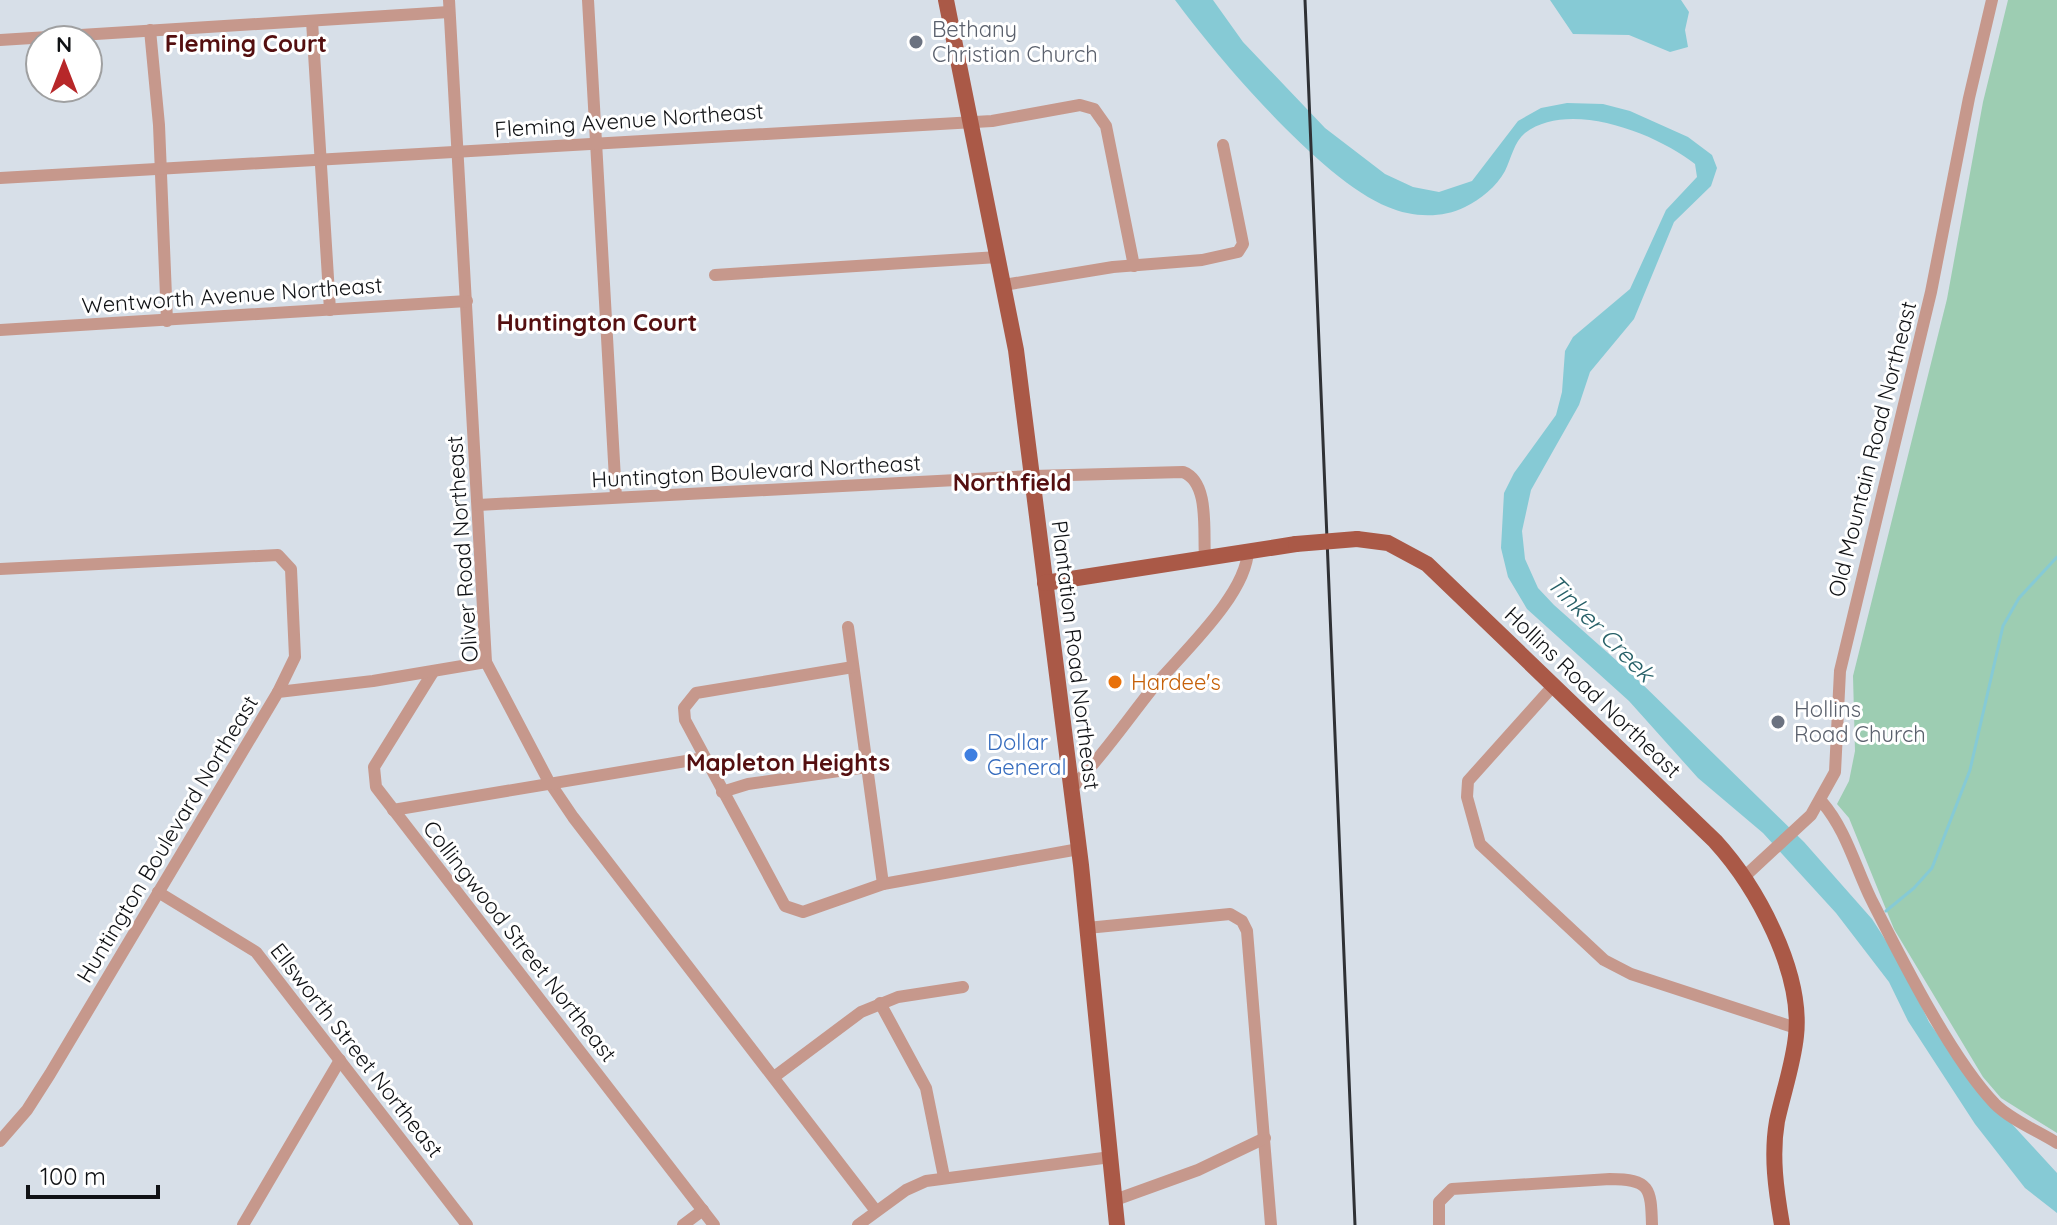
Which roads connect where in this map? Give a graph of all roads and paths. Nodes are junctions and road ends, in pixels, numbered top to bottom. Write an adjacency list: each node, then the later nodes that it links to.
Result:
1 (588, 0): 9 (street)
2 (946, 0): 8 (main road, Plantation Road Northeast)
3 (1992, 0): 41 (street, Old Mountain Road Northeast)
4 (449, 6): 5 (street); 11 (street, Oliver Road Northeast)
5 (312, 21): 6 (street); 12 (street)
6 (150, 30): 7 (street); 13 (street)
7 (0, 40)
8 (970, 121): 9 (street, Fleming Avenue Northeast); 15 (main road, Plantation Road Northeast); 16 (street, Fleming Avenue Northeast)
9 (595, 142): 11 (street, Fleming Avenue Northeast); 24 (street)
10 (1223, 145): 16 (street)
11 (457, 150): 12 (street, Fleming Avenue Northeast); 19 (street, Oliver Road Northeast)
12 (321, 159): 13 (street, Fleming Avenue Northeast); 20 (street)
13 (159, 168): 14 (street, Fleming Avenue Northeast); 21 (street)
14 (0, 178)
15 (998, 257): 17 (street); 18 (main road, Plantation Road Northeast)
16 (1134, 266): 18 (street)
17 (715, 275)
18 (1004, 285): 23 (main road, Plantation Road Northeast)
19 (467, 301): 20 (street, Wentworth Avenue Northeast); 25 (street, Oliver Road Northeast)
20 (330, 310): 21 (street, Wentworth Avenue Northeast)
21 (167, 321): 22 (street, Wentworth Avenue Northeast)
22 (0, 330)
23 (1032, 476): 24 (street, Huntington Boulevard Northeast); 27 (street, Huntington Boulevard Northeast); 29 (main road, Plantation Road Northeast)
24 (616, 497): 25 (street, Huntington Boulevard Northeast)
25 (478, 505): 31 (street, Oliver Road Northeast)
26 (1248, 550): 27 (main road, Hollins Road Northeast); 34 (main road, Hollins Road Northeast, bridge); 39 (street)
27 (1205, 557): 29 (main road, Hollins Road Northeast)
28 (0, 569): 35 (street)
29 (1045, 583): 39 (main road, Plantation Road Northeast)
30 (848, 627): 32 (street)
31 (486, 662): 33 (street, Huntington Boulevard Northeast); 38 (street, Oliver Road Northeast)
32 (853, 667): 36 (street); 37 (street)
33 (433, 672): 35 (street, Huntington Boulevard Northeast); 42 (street, Collingwood Street Northeast)
34 (1554, 685): 44 (main road, Hollins Road Northeast); 50 (street)
35 (278, 692): 46 (street, Huntington Boulevard Northeast)
36 (704, 758): 38 (street); 40 (street)
37 (867, 767): 40 (street); 45 (street)
38 (551, 784): 42 (street); 52 (street, Oliver Road Northeast)
39 (1071, 789): 43 (main road, Plantation Road Northeast)
40 (722, 792): 45 (street)
41 (1822, 802): 44 (street, Old Mountain Road Northeast); 55 (street)
42 (393, 810): 59 (street, Collingwood Street Northeast)
43 (1079, 849): 45 (street); 47 (main road, Plantation Road Northeast)
44 (1744, 877): 50 (main road, Hollins Road Northeast)
45 (883, 884)
46 (158, 892): 51 (street, Ellsworth Street Northeast); 54 (street, Huntington Boulevard Northeast)
47 (1087, 928): 53 (street); 56 (main road, Plantation Road Northeast)
48 (963, 987): 49 (street)
49 (880, 1003): 52 (street); 57 (street)
50 (1796, 1028): 70 (main road, Hollins Road Northeast)
51 (340, 1060): 61 (street); 62 (street, Ellsworth Street Northeast)
52 (774, 1077): 60 (street, Oliver Road Northeast)
53 (1265, 1138): 58 (street); 67 (street)
54 (0, 1141)
55 (2057, 1143)
56 (1111, 1157): 57 (street); 58 (main road, Plantation Road Northeast)
57 (944, 1177): 60 (street)
58 (1115, 1200): 66 (main road, Plantation Road Northeast)
59 (703, 1210): 63 (street); 64 (street, Collingwood Street Northeast)
60 (876, 1211): 65 (street)
61 (243, 1225)
62 (467, 1225)
63 (683, 1225)
64 (714, 1225)
65 (858, 1225)
66 (1117, 1225)
67 (1271, 1225)
68 (1439, 1225): 69 (street)
69 (1652, 1225)
70 (1782, 1225)

